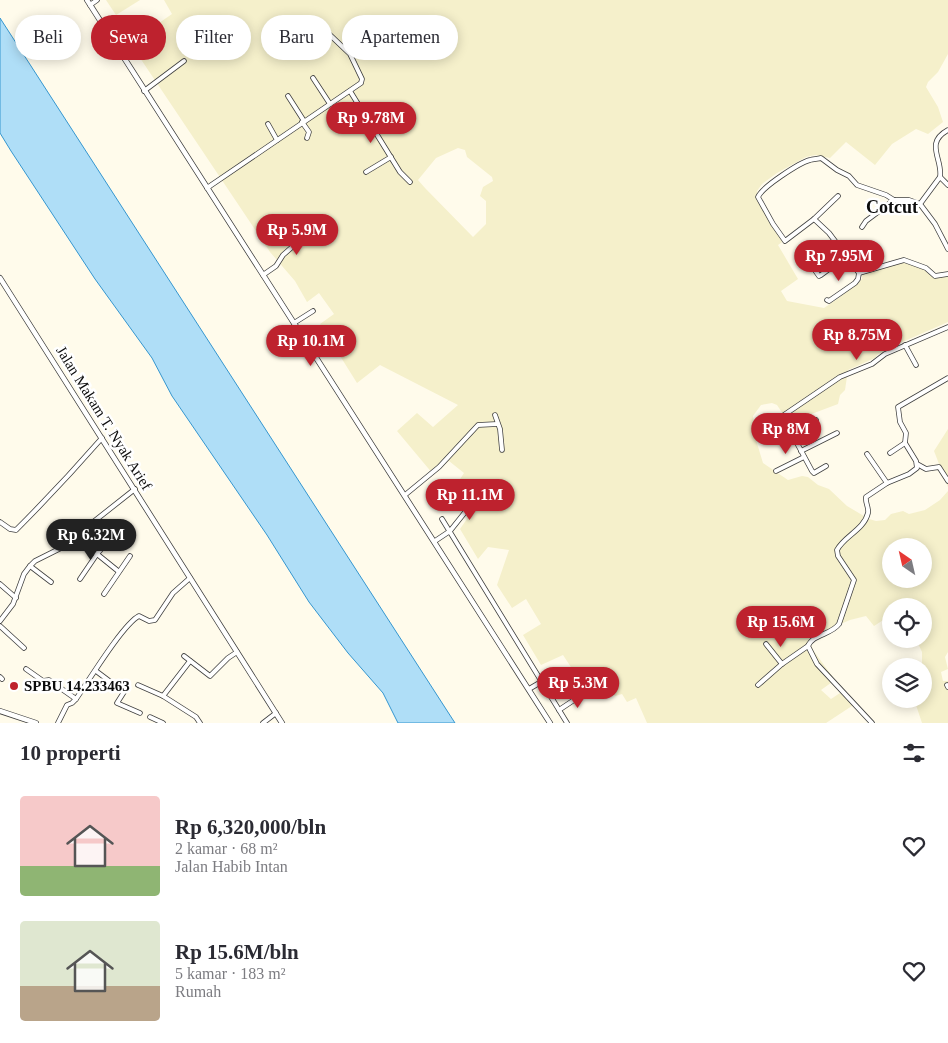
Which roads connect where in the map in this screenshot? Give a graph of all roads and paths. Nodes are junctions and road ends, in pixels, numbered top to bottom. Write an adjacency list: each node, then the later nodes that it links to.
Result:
1 (96, 0): 2 (street)
2 (90, 3): 3 (street)
3 (98, 15)
4 (332, 37): 9 (street)
5 (126, 60): 8 (street)
6 (184, 61): 8 (street)
7 (313, 78): 11 (street)
8 (144, 91): 22 (street)
9 (350, 91): 11 (street); 17 (street)
10 (288, 96): 12 (street)
11 (330, 104): 12 (street)
12 (303, 122): 15 (street); 16 (street)
13 (268, 124): 16 (street)
14 (948, 130): 19 (street)
15 (308, 138)
16 (277, 140): 22 (street)
17 (391, 157): 18 (street); 20 (street)
18 (366, 172)
19 (940, 177): 21 (street); 25 (street)
20 (410, 182)
21 (948, 185)
22 (209, 186): 33 (street)
23 (838, 196): 26 (street)
24 (894, 200): 25 (street); 26 (street); 27 (street)
25 (920, 204): 29 (street)
26 (814, 219): 30 (street)
27 (862, 227)
28 (307, 234): 33 (street)
29 (948, 249)
30 (847, 256): 31 (street); 32 (street)
31 (814, 269)
32 (859, 273): 34 (street); 36 (street)
33 (264, 274): 38 (street)
34 (948, 274)
35 (0, 278): 48 (street, Jalan Makam T. Nyak Arief)
36 (827, 300)
37 (313, 311): 38 (street)
38 (294, 323): 61 (street)
39 (948, 327): 40 (street)
40 (905, 344): 41 (street); 47 (street)
41 (916, 364)
42 (948, 378): 49 (street)
43 (495, 415): 45 (street)
44 (816, 420): 47 (street)
45 (497, 424): 50 (street); 61 (street)
46 (837, 433): 51 (street)
47 (792, 434): 51 (street)
48 (102, 438): 60 (street, Jalan Makam T. Nyak Arief); 64 (street)
49 (905, 443): 52 (street); 55 (street)
50 (502, 450)
51 (801, 452): 54 (street)
52 (890, 453)
53 (867, 454): 59 (street)
54 (804, 457): 56 (street); 57 (street)
55 (917, 464): 58 (street); 59 (street)
56 (826, 466)
57 (776, 471)
58 (948, 481)
59 (887, 483): 82 (street)
60 (135, 490): 66 (street); 73 (street, Jalan Makam T. Nyak Arief)
61 (405, 495): 68 (street)
62 (493, 505): 65 (street)
63 (442, 519): 65 (street)
64 (0, 522)
65 (449, 532): 68 (street); 90 (street)
66 (77, 535): 69 (street); 71 (street)
67 (111, 538): 69 (street)
68 (436, 540): 93 (street)
69 (97, 554): 72 (street); 74 (street)
70 (130, 556): 72 (street)
71 (30, 566): 75 (street); 78 (street)
72 (118, 570): 77 (street)
73 (190, 578): 84 (street, Jalan Makam T. Nyak Arief); 89 (street)
74 (80, 579)
75 (51, 582)
76 (0, 584): 78 (street)
77 (104, 594)
78 (16, 598): 79 (street)
79 (0, 621)
80 (0, 626): 83 (street)
81 (766, 644): 87 (street)
82 (808, 646): 87 (street); 110 (street)
83 (24, 648)
84 (237, 652): 86 (street); 100 (street, Jalan Makam T. Nyak Arief)
85 (184, 656): 86 (street)
86 (190, 661): 95 (street)
87 (782, 664): 92 (street)
88 (26, 669): 96 (street)
89 (96, 671): 96 (street); 99 (street)
90 (541, 682): 93 (street); 97 (street)
91 (138, 685): 95 (street)
92 (758, 685)
93 (531, 688): 108 (street)
94 (586, 692): 97 (street)
95 (163, 696): 105 (street)
96 (76, 699): 103 (street)
97 (558, 710): 109 (street)
98 (0, 711): 102 (street)
99 (140, 713)
100 (276, 713): 106 (street); 107 (street, Jalan Makam T. Nyak Arief)
101 (150, 717): 104 (street)
102 (36, 723)
103 (58, 723)
104 (163, 723)
105 (200, 723)
106 (263, 723)
107 (282, 723)
108 (550, 723)
109 (567, 723)
110 (872, 723)

